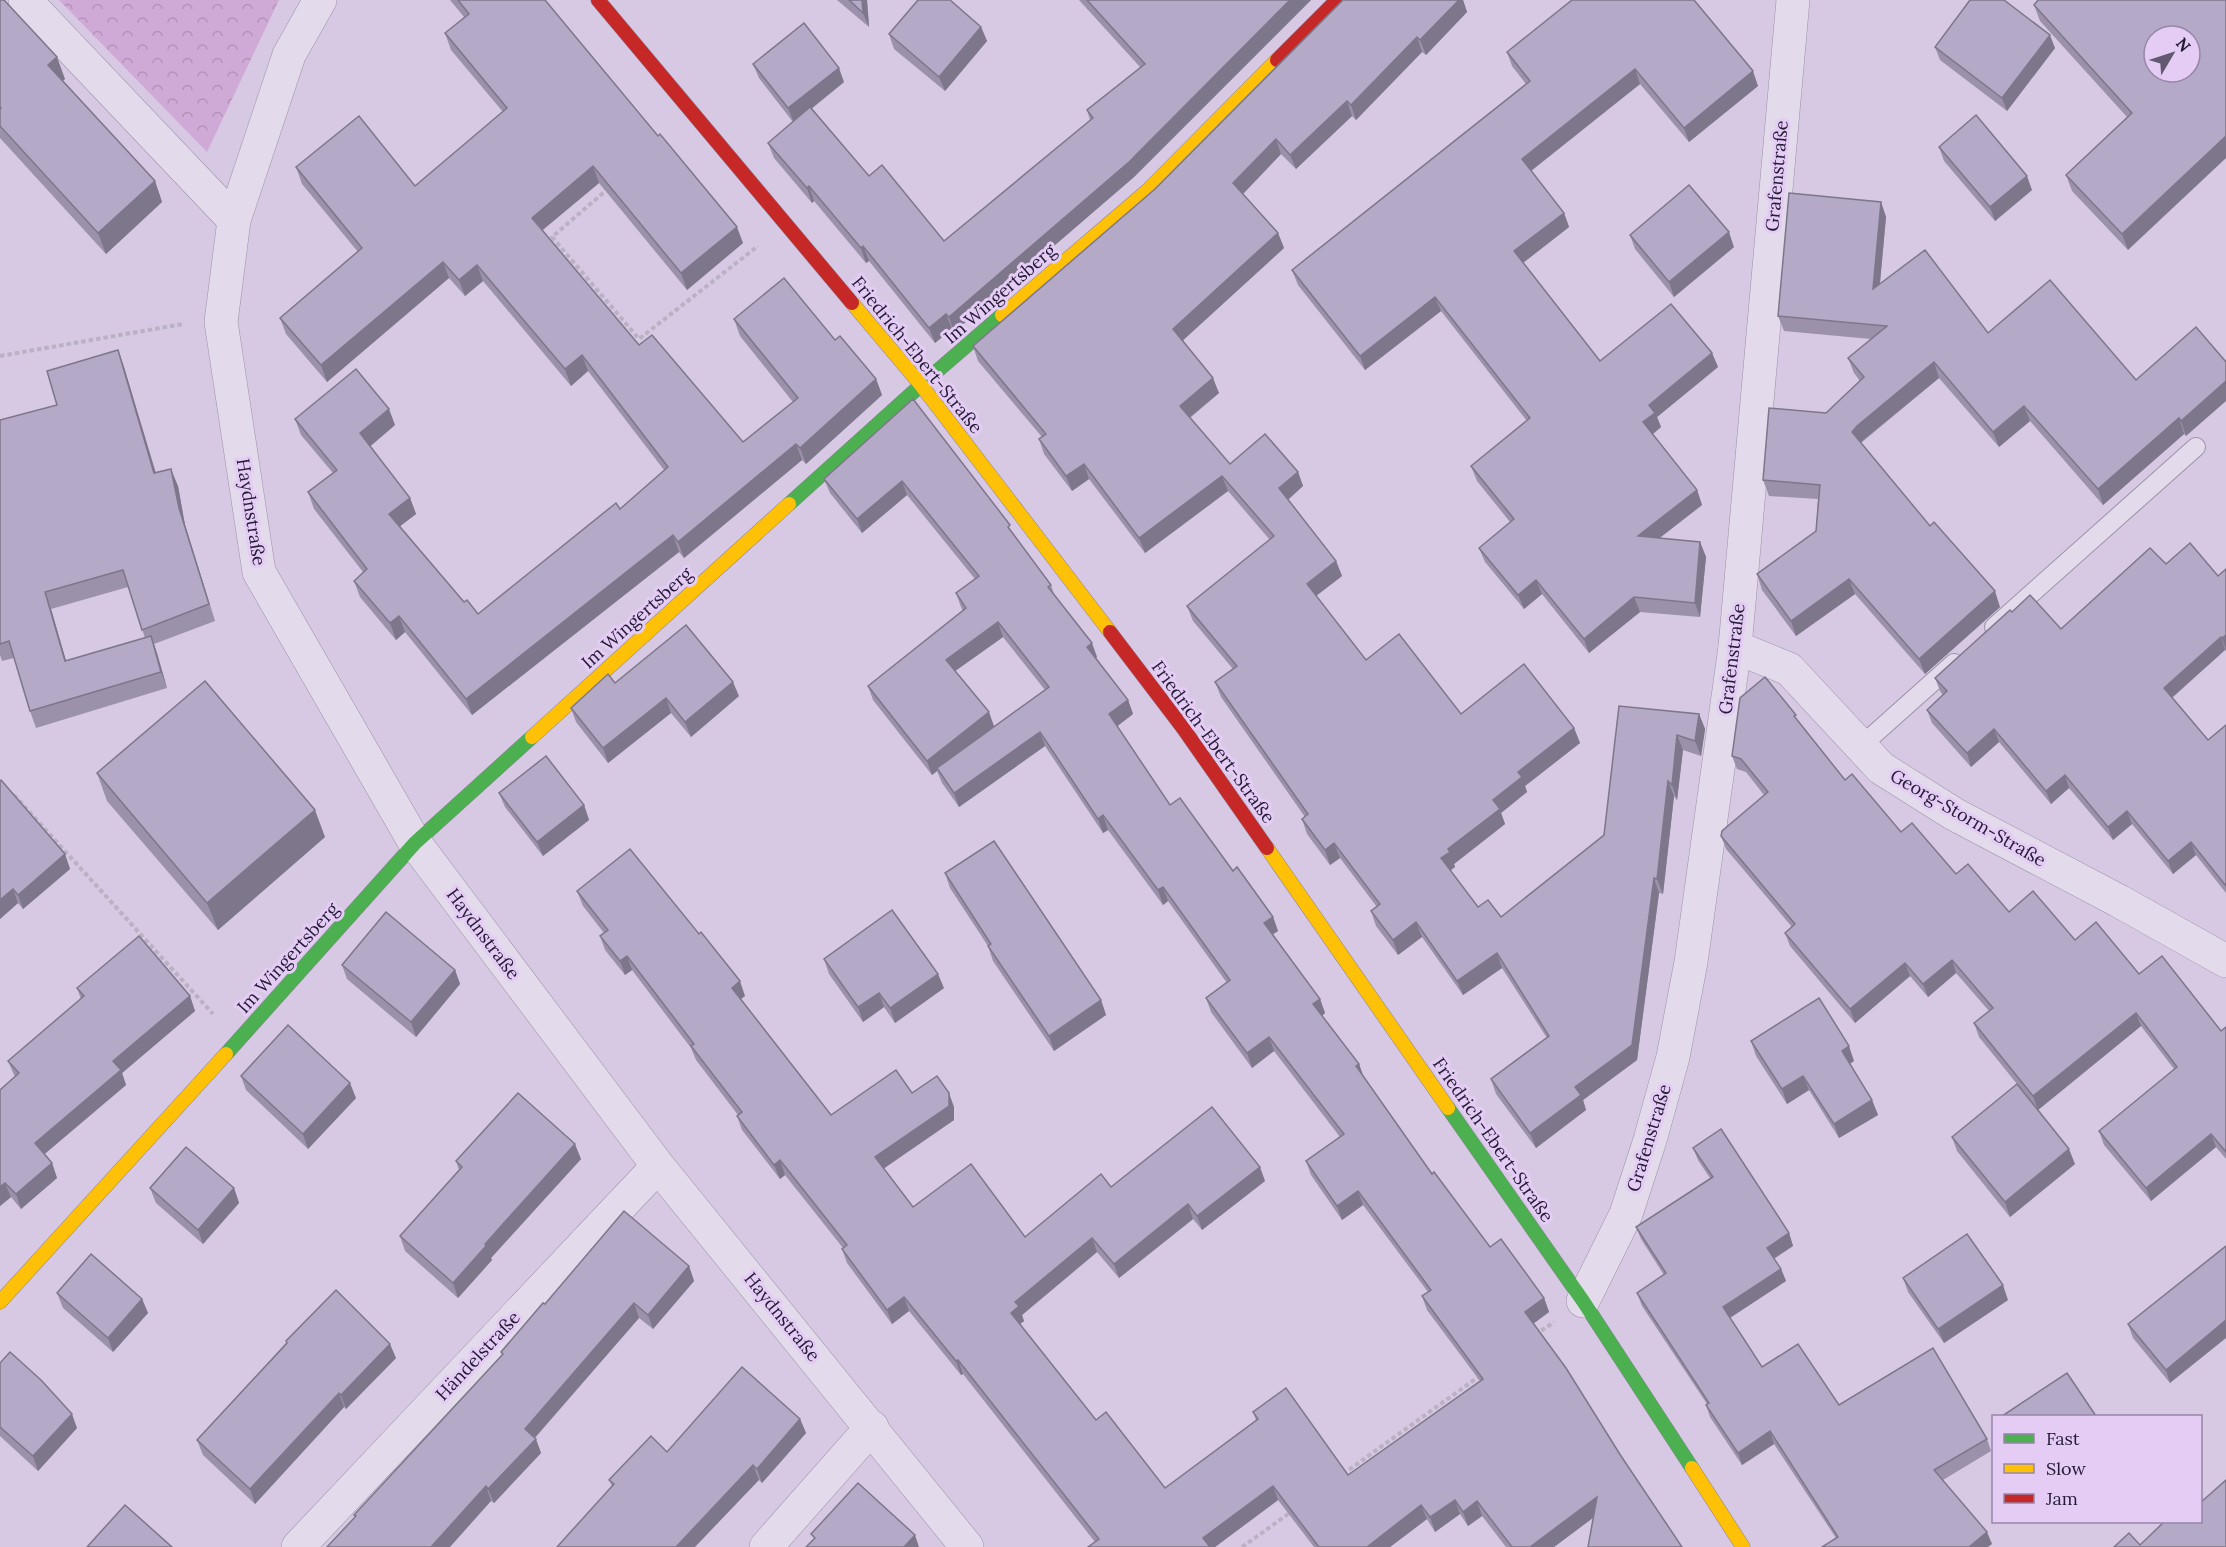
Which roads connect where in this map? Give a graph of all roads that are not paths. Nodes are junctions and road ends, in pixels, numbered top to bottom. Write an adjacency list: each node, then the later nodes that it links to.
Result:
1 (25, 0): 6 (street)
2 (320, 0): 6 (street, Haydnstraße)
3 (598, 0): 7 (street, Friedrich-Ebert-Straße)
4 (1337, 0): 7 (street, Im Wingertsberg)
5 (1793, 0): 10 (street, Grafenstraße)
6 (234, 220): 13 (street, Haydnstraße)
7 (921, 385): 13 (street, Im Wingertsberg); 16 (street, Friedrich-Ebert-Straße)
8 (2196, 447): 9 (lane)
9 (1985, 635)
10 (1735, 646): 12 (street, Georg-Storm-Straße); 16 (street, Grafenstraße)
11 (1968, 651): 12 (lane)
12 (1861, 746): 14 (street, Georg-Storm-Straße)
13 (415, 843): 15 (street, Haydnstraße); 17 (street, Im Wingertsberg)
14 (2226, 961)
15 (658, 1166): 18 (street, Haydnstraße); 19 (street, Händelstraße)
16 (1583, 1301): 22 (street, Friedrich-Ebert-Straße)
17 (0, 1302)
18 (872, 1427): 20 (street); 21 (street, Haydnstraße)
19 (298, 1547)
20 (766, 1547)
21 (967, 1547)
22 (1743, 1547)

